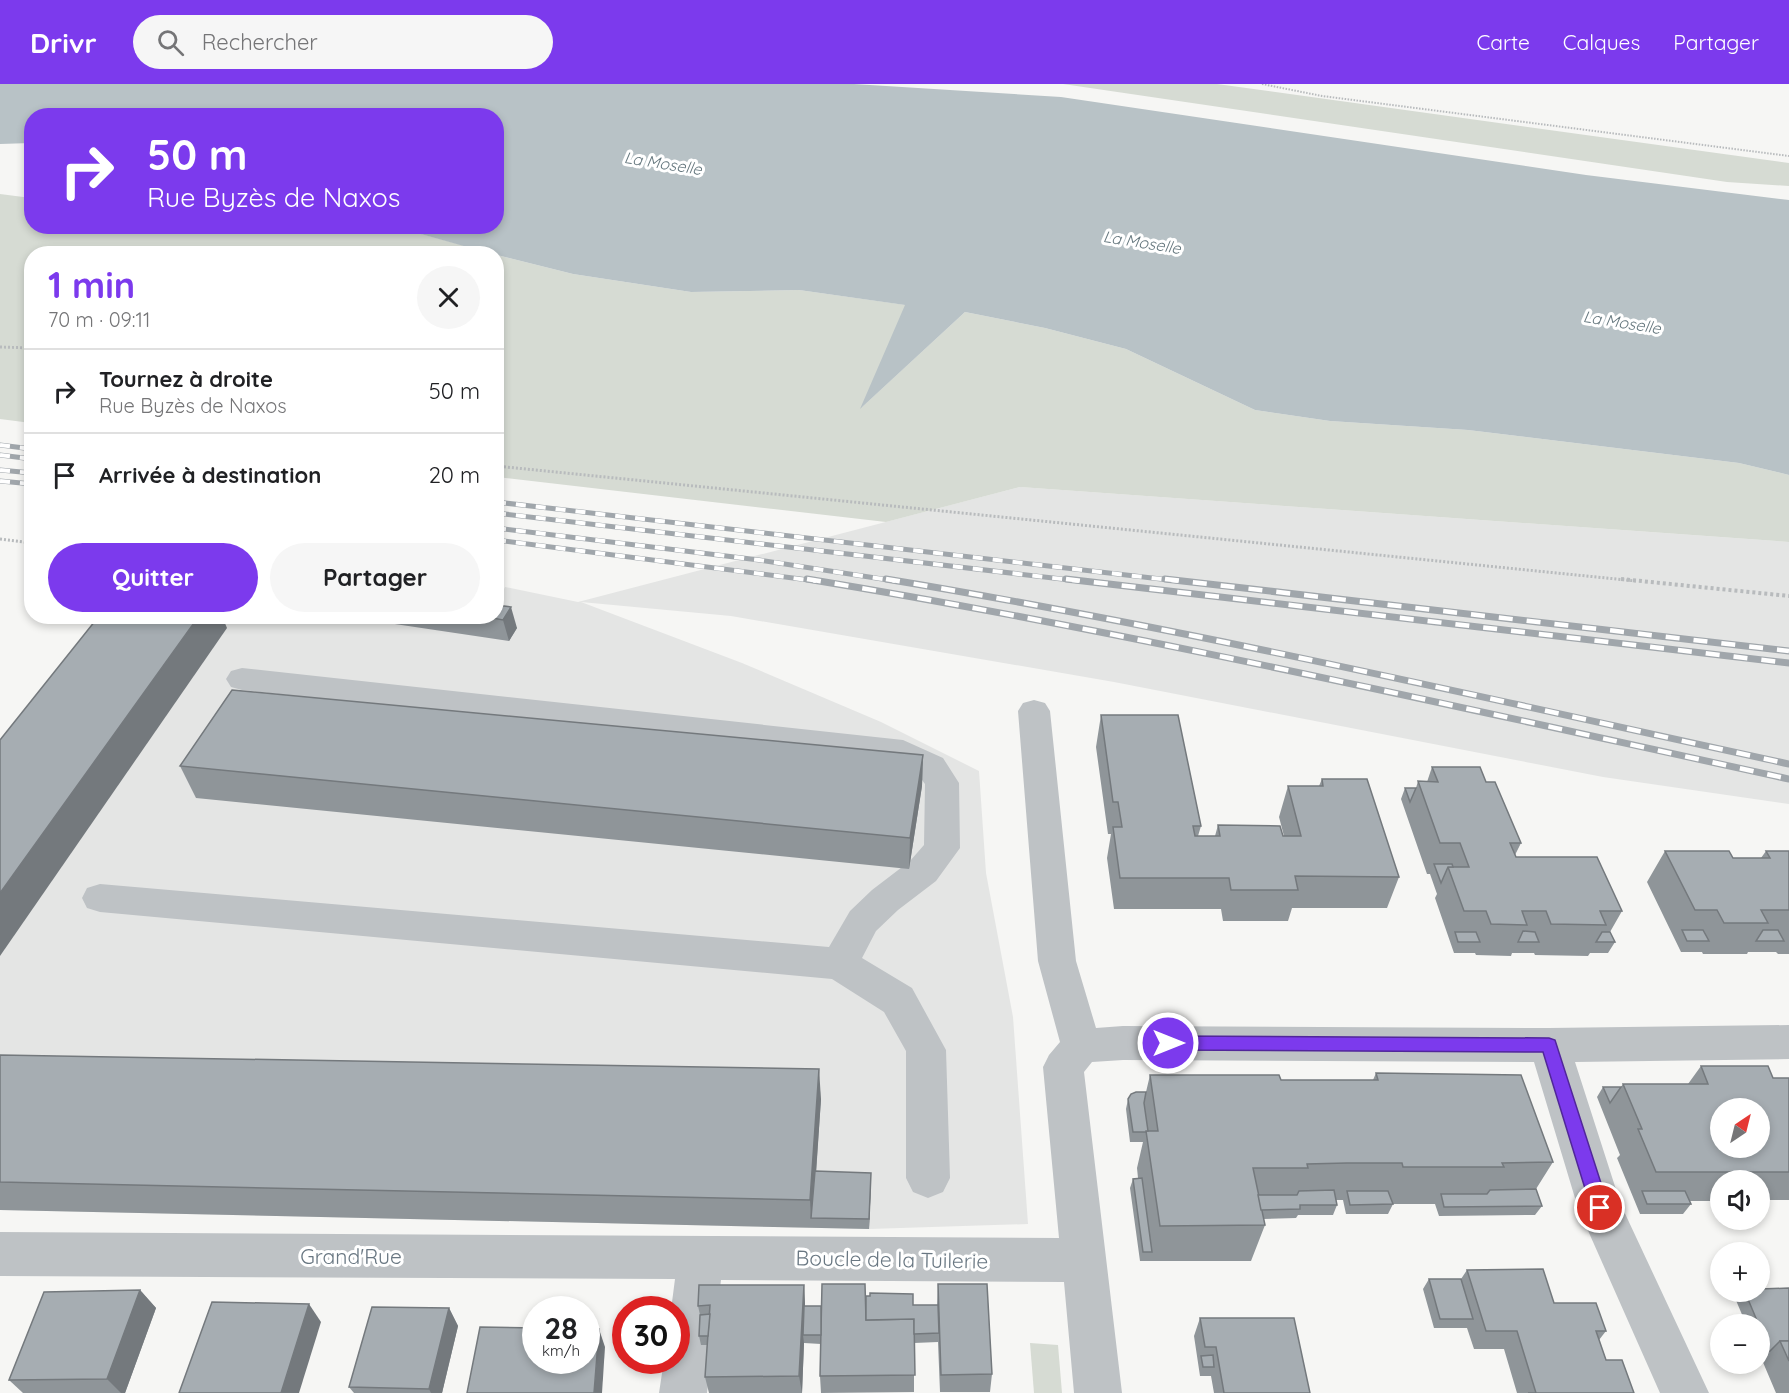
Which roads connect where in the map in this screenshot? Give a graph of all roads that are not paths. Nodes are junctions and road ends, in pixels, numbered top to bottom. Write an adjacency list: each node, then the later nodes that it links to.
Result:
1 (242, 679): 4 (street)
2 (1034, 711): 7 (street)
3 (100, 898): 4 (street)
4 (839, 964): 8 (street)
5 (1789, 1042): 6 (street)
6 (1549, 1045): 7 (street); 14 (street)
7 (1081, 1046): 11 (street)
8 (928, 1179)
9 (0, 1254): 10 (street, Grand'Rue)
10 (701, 1257): 11 (street, Boucle de la Tuilerie); 12 (street)
11 (1084, 1260): 13 (street)
12 (683, 1393)
13 (1098, 1393)
14 (1685, 1393)

